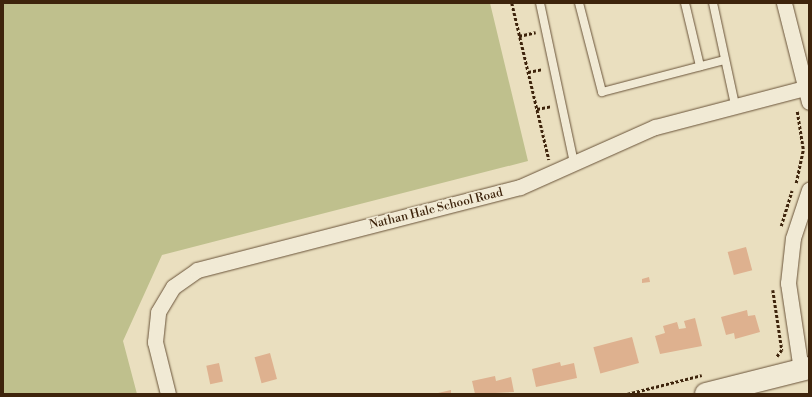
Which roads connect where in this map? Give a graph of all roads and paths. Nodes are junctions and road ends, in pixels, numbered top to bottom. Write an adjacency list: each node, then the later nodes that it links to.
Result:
1 (512, 3): 8 (path)
2 (540, 3): 7 (lane)
3 (579, 3): 10 (lane)
4 (684, 3): 10 (lane)
5 (713, 3): 9 (lane)
6 (784, 3): 13 (street)
7 (545, 30): 8 (path); 11 (lane)
8 (519, 36): 12 (path)
9 (724, 60): 10 (lane); 15 (lane)
10 (700, 66)
11 (552, 67): 12 (path); 14 (lane)
12 (528, 72): 16 (path)
13 (808, 93): 15 (street, Nathan Hale School Road)
14 (560, 105): 16 (path); 18 (lane)
15 (735, 105): 18 (street, Nathan Hale School Road)
16 (537, 109): 17 (path)
17 (549, 160)
18 (574, 164): 21 (street, Nathan Hale School Road)
19 (809, 190): 20 (street)
20 (805, 369): 22 (main road)
21 (168, 394)
22 (706, 394)

